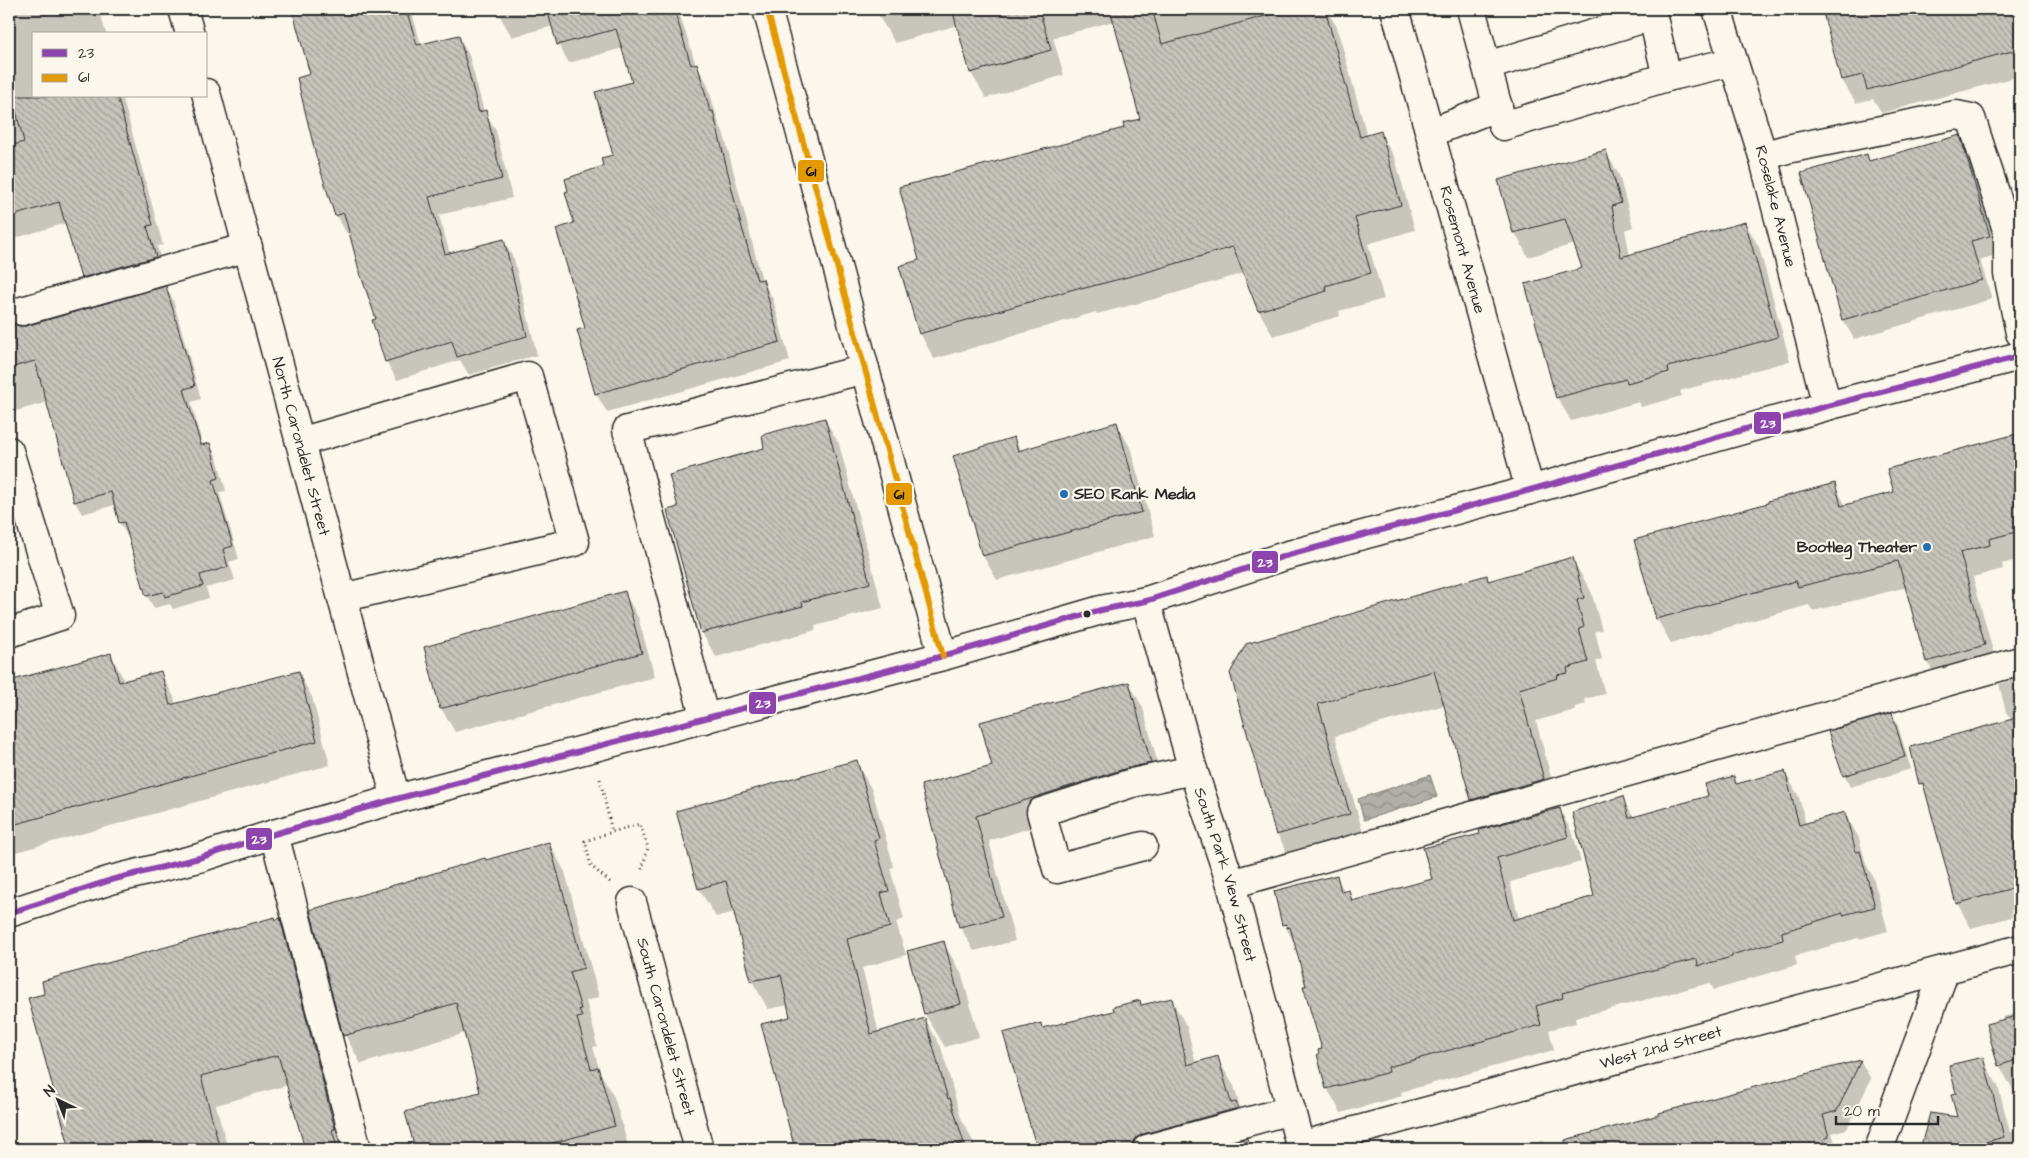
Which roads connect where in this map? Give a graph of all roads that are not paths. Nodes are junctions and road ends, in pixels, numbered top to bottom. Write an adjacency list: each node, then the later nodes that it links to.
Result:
1 (183, 9): 7 (street)
2 (767, 9): 20 (street)
3 (1395, 9): 13 (street, Rosemont Avenue)
4 (1471, 9): 9 (street)
5 (1718, 9): 8 (street, Roselake Avenue)
6 (1652, 12): 9 (street); 10 (street)
7 (189, 32)
8 (1732, 62): 10 (street); 14 (street, Roselake Avenue)
9 (1487, 66): 12 (street)
10 (1667, 77): 12 (street)
11 (207, 98): 16 (street, North Carondelet Street)
12 (1500, 116): 13 (street)
13 (1430, 133): 24 (street, Rosemont Avenue)
14 (1762, 156): 15 (street); 21 (street, Roselake Avenue)
15 (2014, 231): 18 (street)
16 (248, 247): 17 (street); 22 (street, North Carondelet Street)
17 (22, 311)
18 (2020, 333)
19 (2020, 356): 21 (street)
20 (865, 368): 28 (street); 30 (street)
21 (1827, 406): 24 (street)
22 (300, 442): 25 (street, North Carondelet Street); 25 (street)
23 (9, 451): 27 (street)
24 (1530, 490): 26 (street)
25 (342, 598): 32 (street, North Carondelet Street)
26 (1146, 601): 28 (street); 31 (street, South Park View Street)
27 (9, 633)
28 (943, 656): 30 (street)
29 (2020, 661): 35 (street)
30 (705, 719): 32 (street)
31 (1193, 770): 34 (street); 35 (street, South Park View Street)
32 (396, 799): 33 (street)
33 (274, 834): 37 (street); 42 (street)
34 (1143, 846)
35 (1230, 884): 40 (street, South Park View Street)
36 (632, 902): 43 (street, South Carondelet Street)
37 (9, 913)
38 (2020, 949): 39 (street, West 2nd Street)
39 (1945, 970): 41 (street, West 2nd Street); 45 (street)
40 (1291, 1110): 41 (street, South Park View Street); 44 (street)
41 (1301, 1148)
42 (357, 1149)
43 (699, 1149)
44 (1147, 1149)
45 (1880, 1149)

